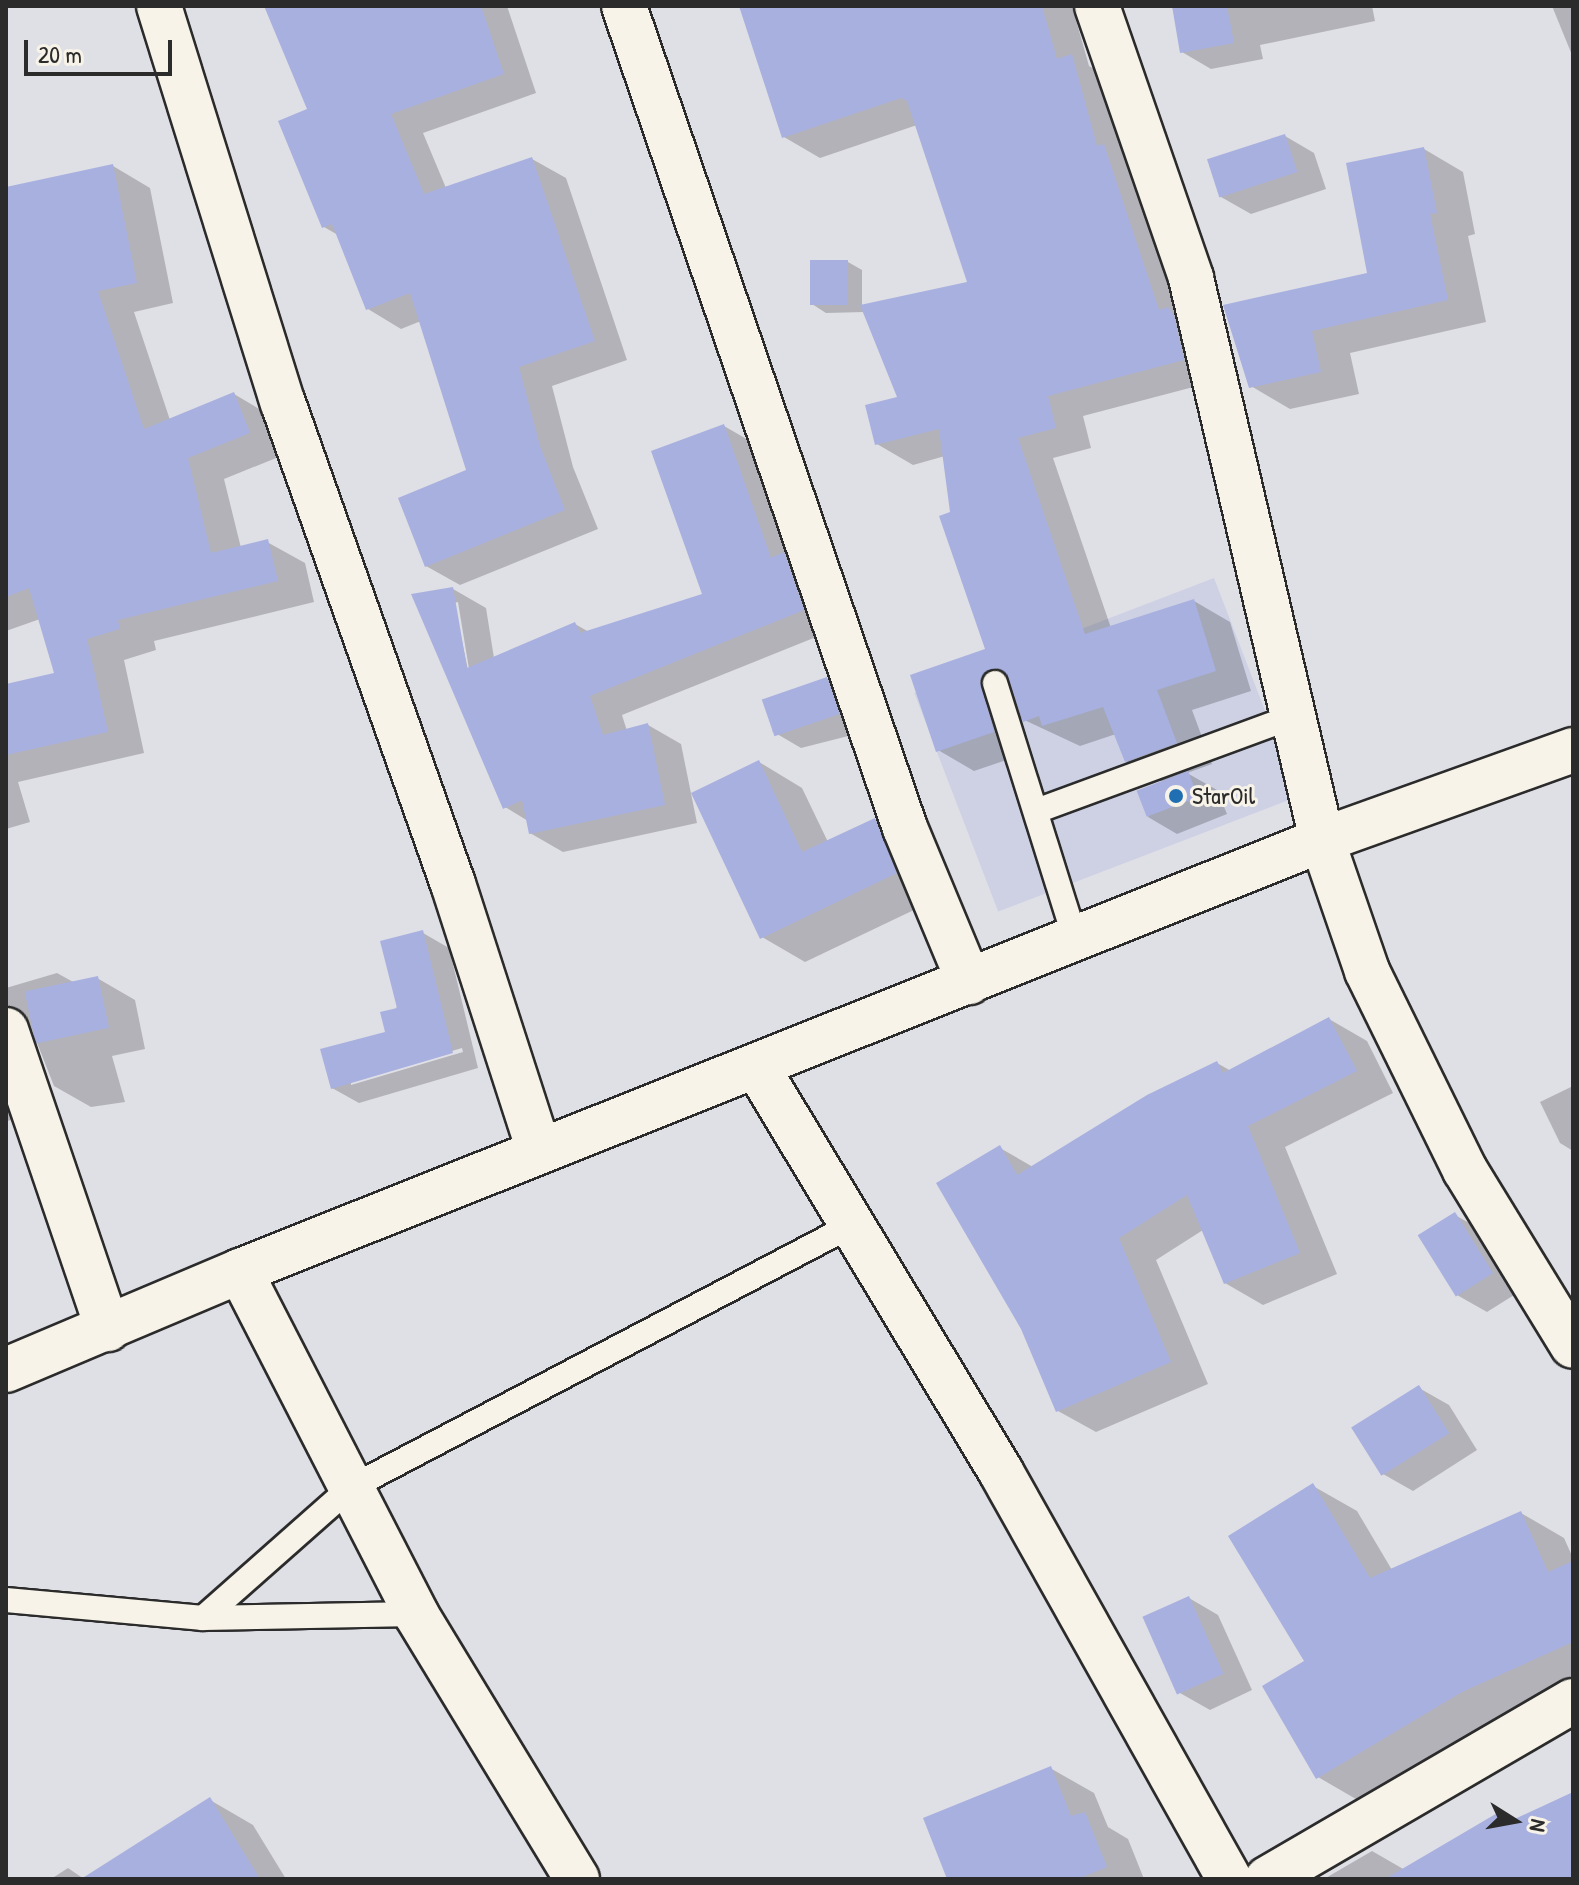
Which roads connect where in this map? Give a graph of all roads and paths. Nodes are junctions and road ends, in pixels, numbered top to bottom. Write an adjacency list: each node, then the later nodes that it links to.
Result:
1 (159, 6): 13 (street)
2 (624, 6): 10 (street)
3 (1097, 6): 5 (street)
4 (995, 683): 7 (lane)
5 (1294, 716): 7 (lane); 8 (street)
6 (1573, 750): 8 (street)
7 (1036, 811): 9 (lane)
8 (1322, 840): 9 (street); 17 (street)
9 (1075, 939): 10 (street)
10 (969, 982): 12 (street)
11 (6, 1030): 16 (street)
12 (758, 1069): 13 (street); 14 (street)
13 (539, 1150): 15 (street)
14 (852, 1225): 19 (lane); 25 (street)
15 (240, 1271): 16 (street); 19 (street)
16 (108, 1329): 18 (street)
17 (1573, 1346)
18 (6, 1370)
19 (350, 1488): 21 (street); 22 (lane)
20 (6, 1600): 22 (lane)
21 (416, 1614): 22 (lane); 24 (street)
22 (203, 1618)
23 (1573, 1701): 26 (street)
24 (577, 1879)
25 (1229, 1879)
26 (1267, 1879)

